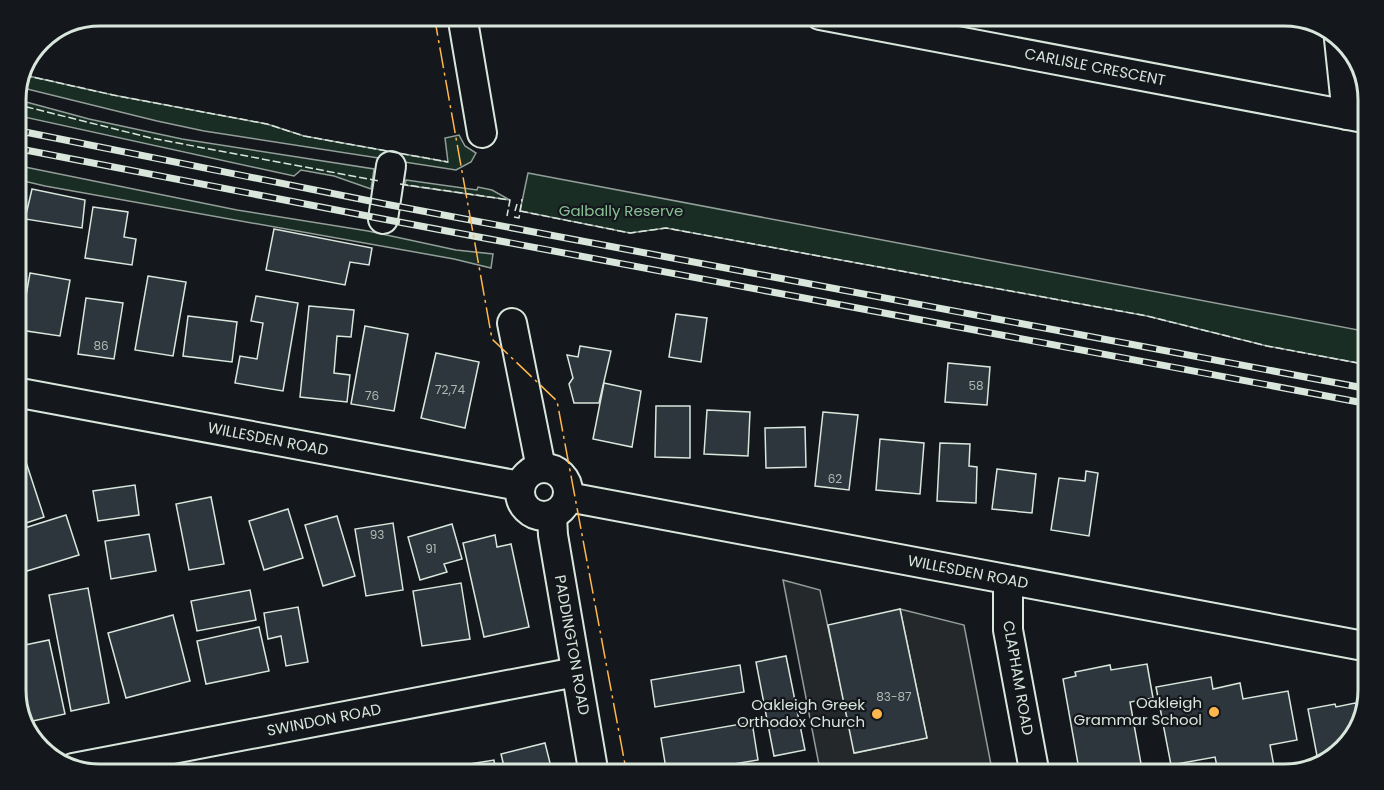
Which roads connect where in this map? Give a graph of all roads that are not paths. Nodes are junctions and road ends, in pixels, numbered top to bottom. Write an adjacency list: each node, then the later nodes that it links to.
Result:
1 (464, 26): 5 (street)
2 (914, 26): 4 (street, CARLISLE CRESCENT)
3 (1343, 53): 4 (street)
4 (1358, 117)
5 (482, 133)
6 (391, 166): 7 (street)
7 (383, 219)
8 (512, 323): 10 (street)
9 (26, 394): 10 (street, WILLESDEN ROAD)
10 (531, 477): 11 (street); 11 (street)
11 (560, 506): 12 (street, WILLESDEN ROAD); 14 (street, PADDINGTON ROAD)
12 (1008, 580): 13 (street, WILLESDEN ROAD); 17 (street, CLAPHAM ROAD)
13 (1358, 645)
14 (576, 672): 15 (street, SWINDON ROAD); 16 (street, PADDINGTON ROAD)
15 (94, 764)
16 (592, 764)
17 (1033, 764)

